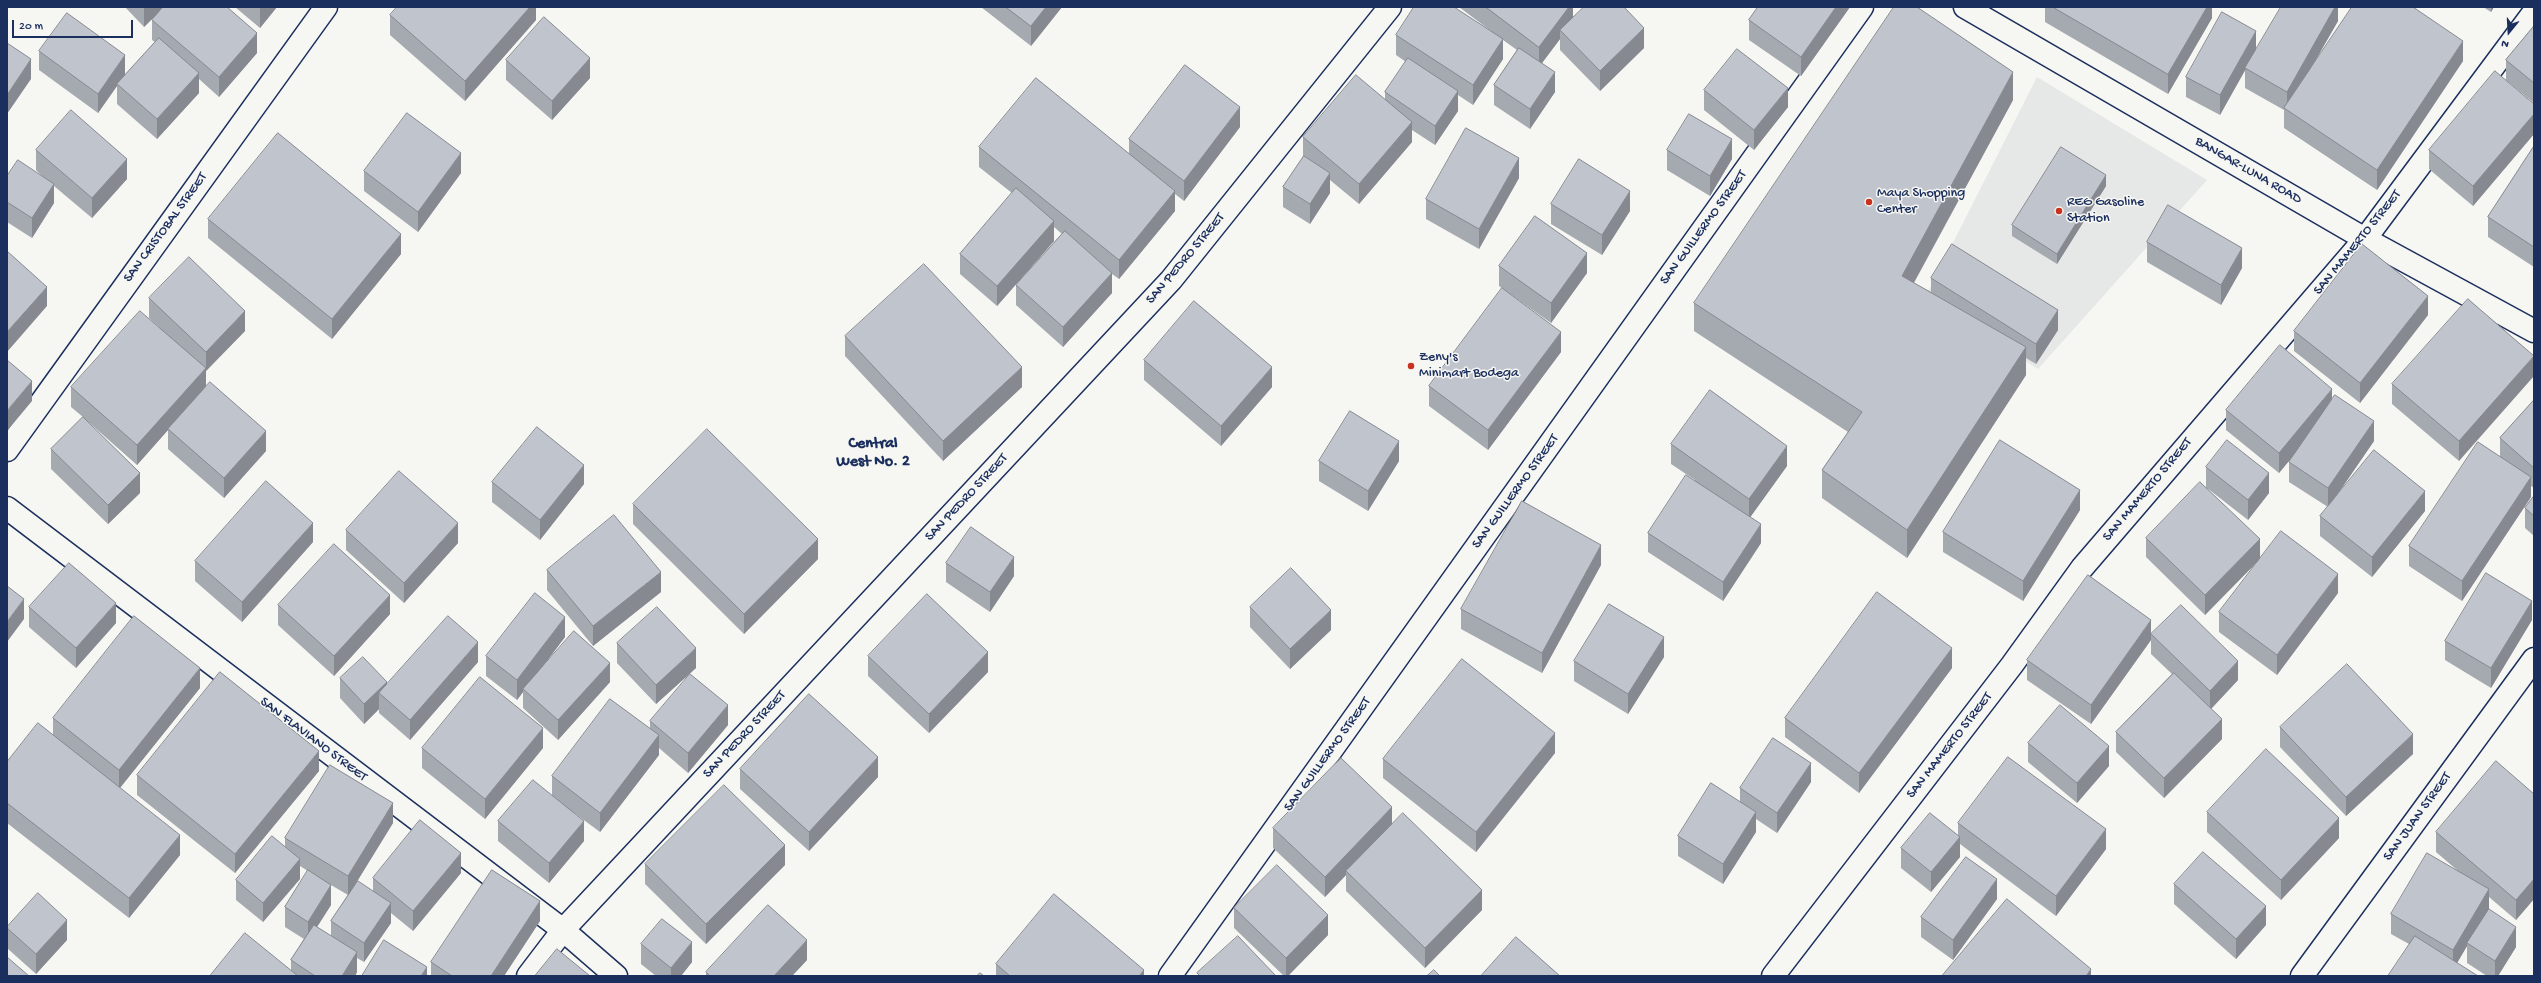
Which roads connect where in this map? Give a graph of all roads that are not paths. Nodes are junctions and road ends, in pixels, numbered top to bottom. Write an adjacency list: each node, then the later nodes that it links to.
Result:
1 (326, 7): 8 (street, SAN CRISTOBAL STREET)
2 (1390, 7): 11 (street, SAN PEDRO STREET)
3 (1862, 7): 14 (street, SAN GUILLERMO STREET)
4 (1965, 7): 6 (street, BANGAR-LUNA ROAD)
5 (2534, 12): 6 (street, SAN MAMERTO STREET)
6 (2365, 239): 7 (street, BANGAR-LUNA ROAD); 15 (street, SAN MAMERTO STREET)
7 (2534, 331)
8 (7, 450)
9 (7, 508): 11 (street, SAN FLAVIANO STREET)
10 (2534, 659): 16 (street, SAN JUAN STREET)
11 (563, 930): 12 (street, SAN PEDRO STREET); 13 (street, SAN FLAVIANO STREET)
12 (528, 976)
13 (616, 976)
14 (1170, 976)
15 (1773, 976)
16 (2302, 976)

